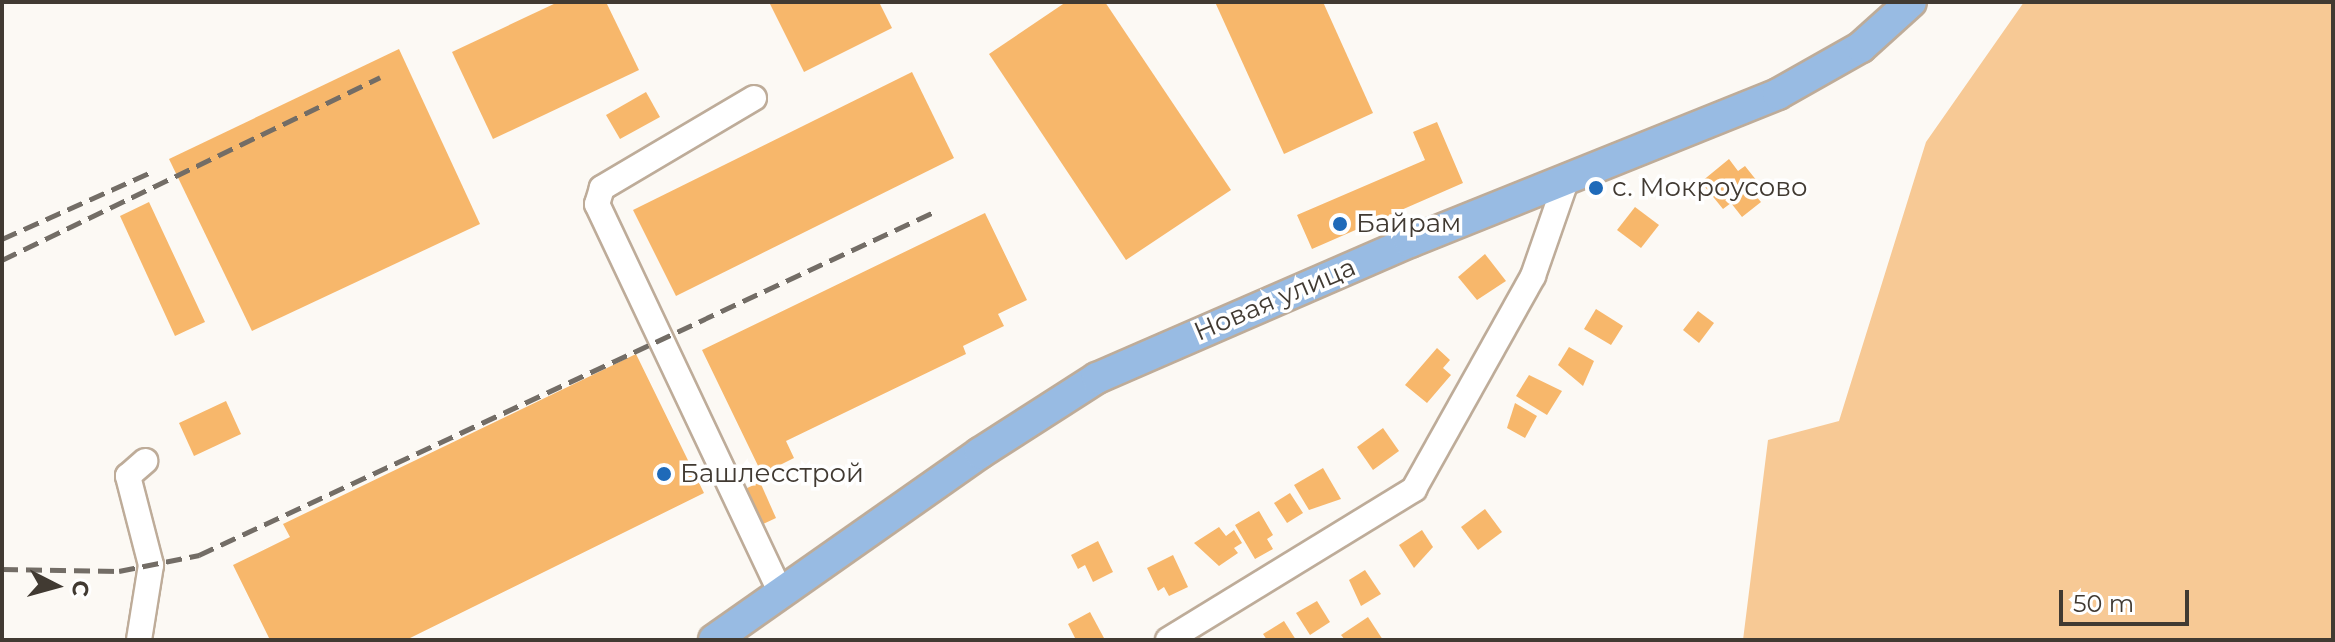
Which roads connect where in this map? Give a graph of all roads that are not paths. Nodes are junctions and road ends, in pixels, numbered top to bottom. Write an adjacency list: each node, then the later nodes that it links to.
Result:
1 (1911, 2): 3 (main road, Новая улица)
2 (754, 98): 5 (street)
3 (1565, 184): 5 (main road, Новая улица); 8 (street)
4 (145, 461): 6 (street)
5 (781, 593): 7 (main road, Новая улица)
6 (139, 640)
7 (714, 640)
8 (1168, 640)

